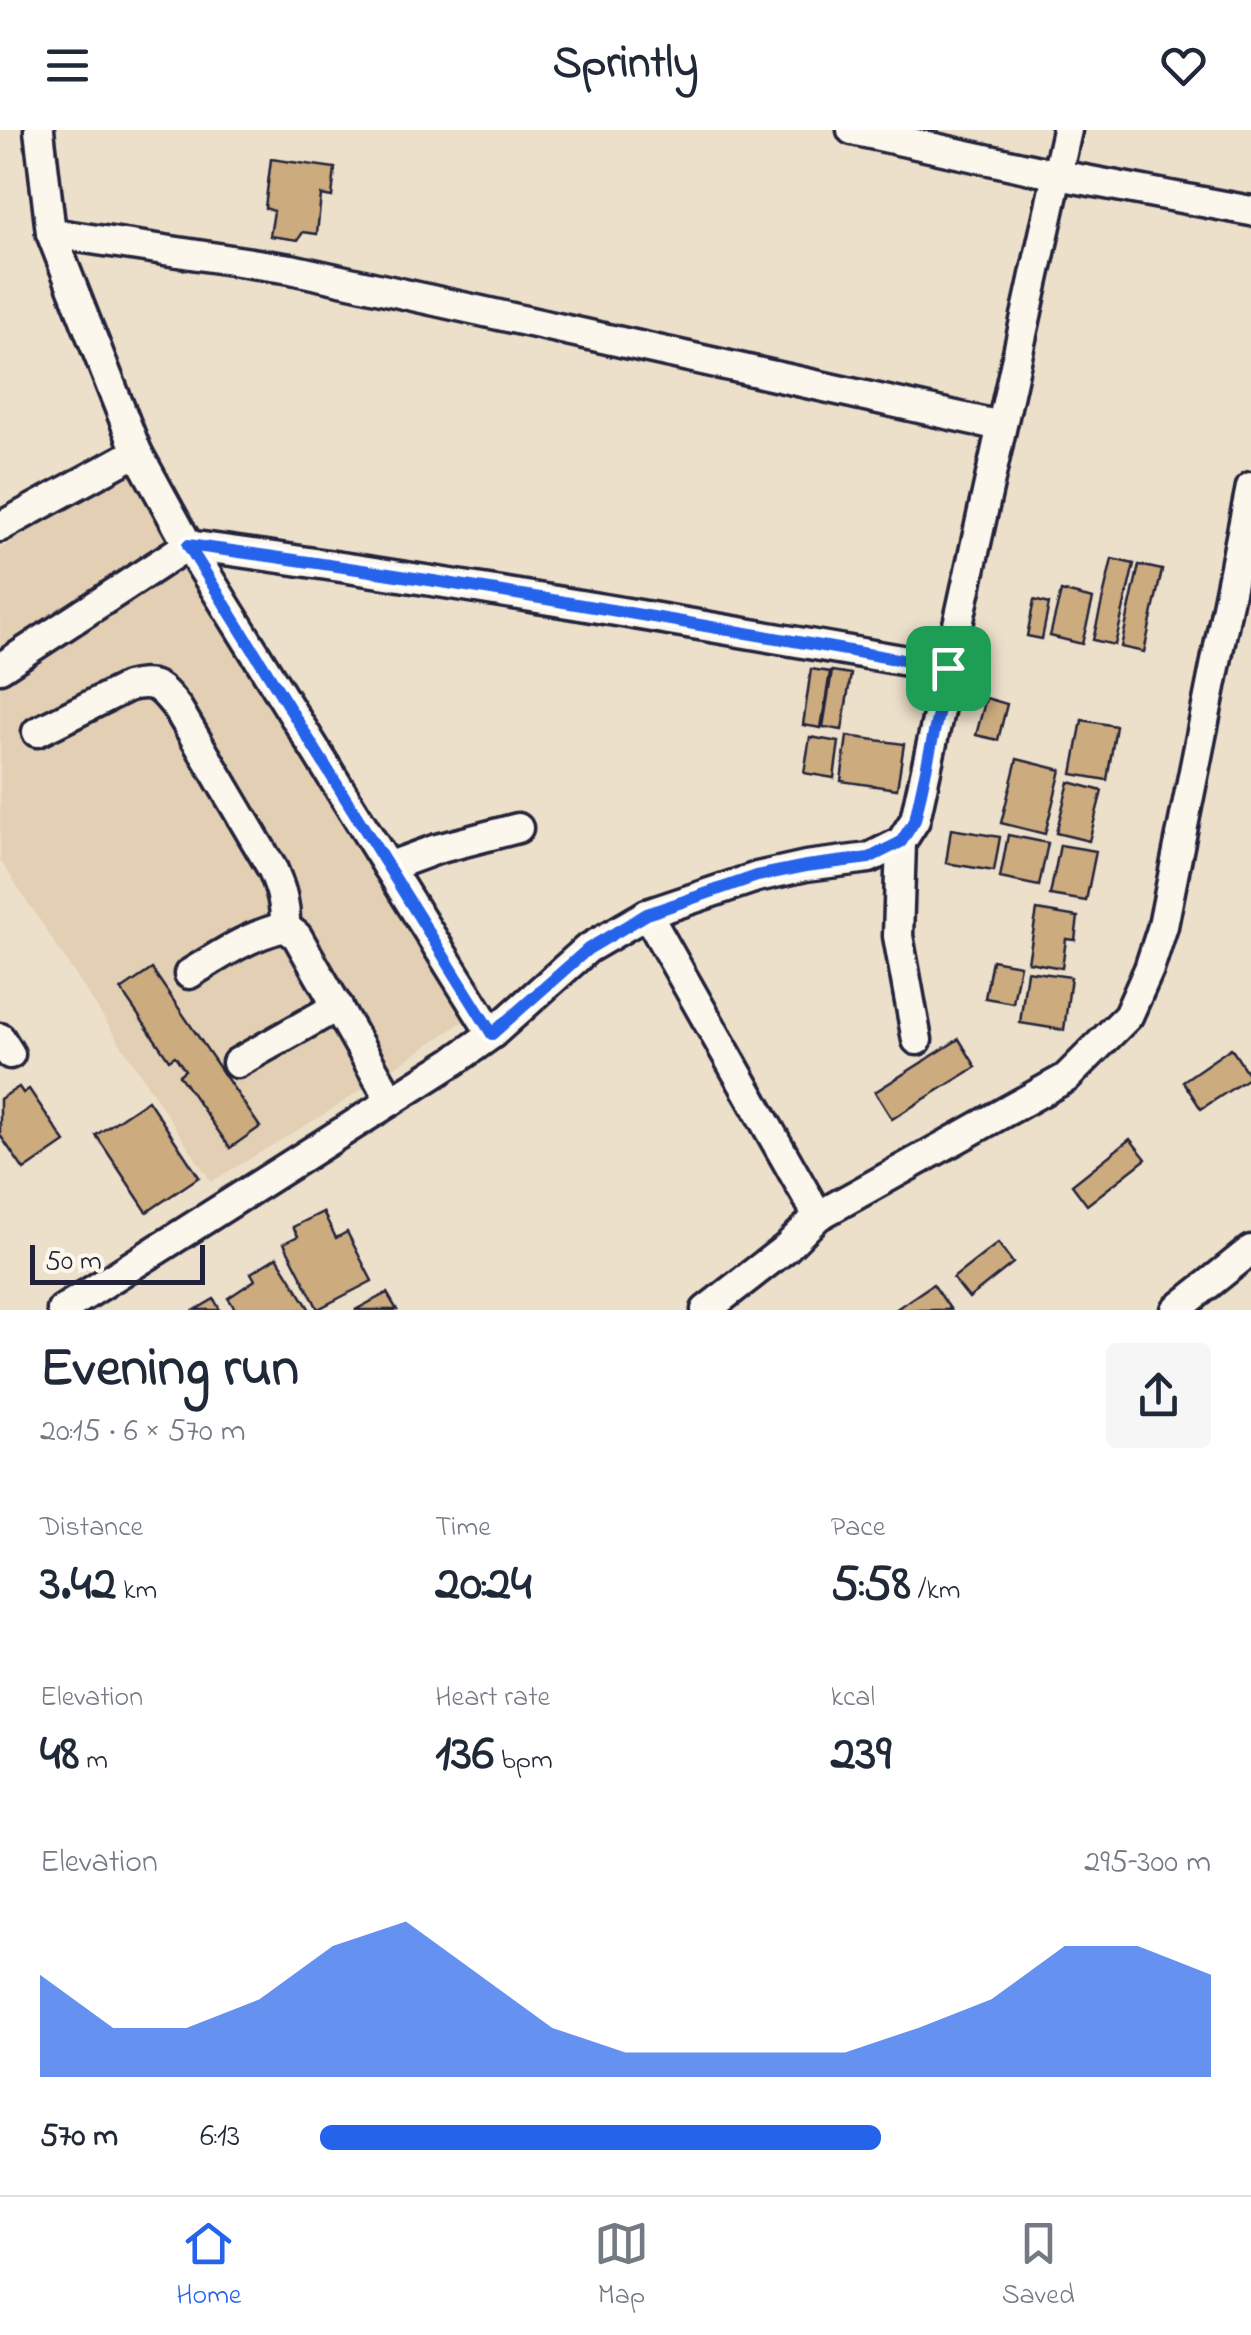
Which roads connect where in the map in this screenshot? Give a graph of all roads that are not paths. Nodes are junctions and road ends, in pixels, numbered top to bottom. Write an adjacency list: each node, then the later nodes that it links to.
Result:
1 (38, 130): 6 (street)
2 (852, 130): 4 (street)
3 (1067, 130): 4 (street)
4 (1058, 175): 5 (street); 7 (street)
5 (1251, 210)
6 (51, 233): 7 (street); 8 (street)
7 (1001, 426): 13 (street)
8 (137, 452): 10 (street); 11 (street)
9 (1251, 487): 26 (street)
10 (0, 527)
11 (188, 545): 12 (street); 13 (street); 17 (street)
12 (0, 668)
13 (948, 668): 16 (street)
14 (37, 732): 19 (street)
15 (518, 828): 17 (street)
16 (901, 842): 18 (street); 23 (street)
17 (388, 867): 22 (street)
18 (647, 914): 22 (street); 26 (street)
19 (285, 927): 20 (street); 21 (street)
20 (189, 974)
21 (338, 1006): 24 (street); 25 (street)
22 (492, 1034): 25 (street)
23 (917, 1040)
24 (237, 1062)
25 (391, 1100): 28 (street)
26 (818, 1216): 29 (street)
27 (1251, 1250): 30 (street)
28 (62, 1310)
29 (706, 1310)
30 (1176, 1310)

